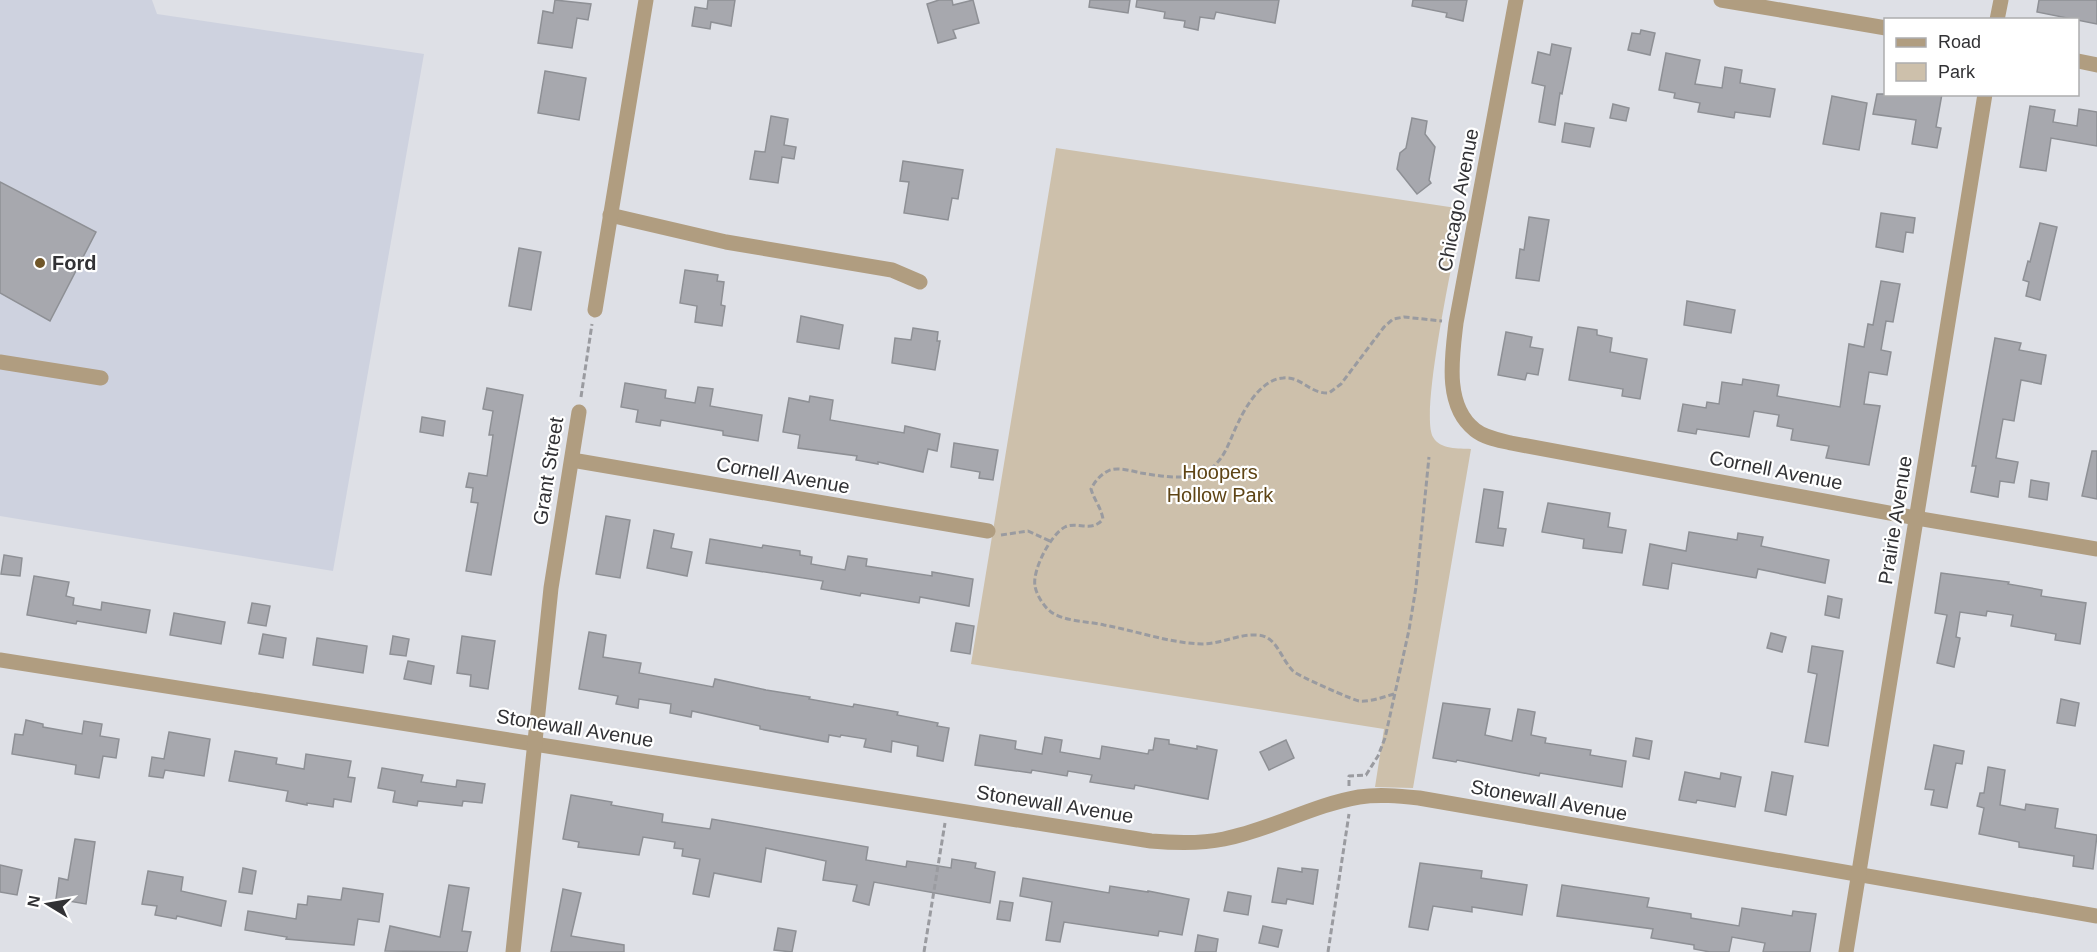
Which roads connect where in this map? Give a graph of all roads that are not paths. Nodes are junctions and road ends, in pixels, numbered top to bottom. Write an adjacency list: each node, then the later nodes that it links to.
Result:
1 (646, 0): 10 (street)
2 (1516, 0): 15 (street, Chicago Avenue)
3 (1721, 0): 6 (street)
4 (2001, 0): 5 (street)
5 (1997, 18)
6 (1884, 28)
7 (2079, 61): 8 (street)
8 (2097, 65)
9 (1985, 96): 18 (street, Prairie Avenue)
10 (610, 215): 11 (street); 12 (street)
11 (920, 282)
12 (595, 310)
13 (0, 362): 14 (street)
14 (100, 378)
15 (1459, 409): 18 (street, Cornell Avenue)
16 (579, 412): 17 (street, Grant Street)
17 (572, 460): 19 (street, Cornell Avenue); 22 (street, Grant Street)
18 (1916, 518): 20 (street, Cornell Avenue); 23 (street, Prairie Avenue)
19 (987, 531)
20 (2097, 549)
21 (0, 660): 22 (street, Stonewall Avenue)
22 (535, 743): 23 (street, Stonewall Avenue); 25 (street, Grant Street)
23 (1858, 875): 24 (street, Stonewall Avenue); 26 (street, Prairie Avenue)
24 (2097, 916)
25 (513, 952)
26 (1846, 952)

